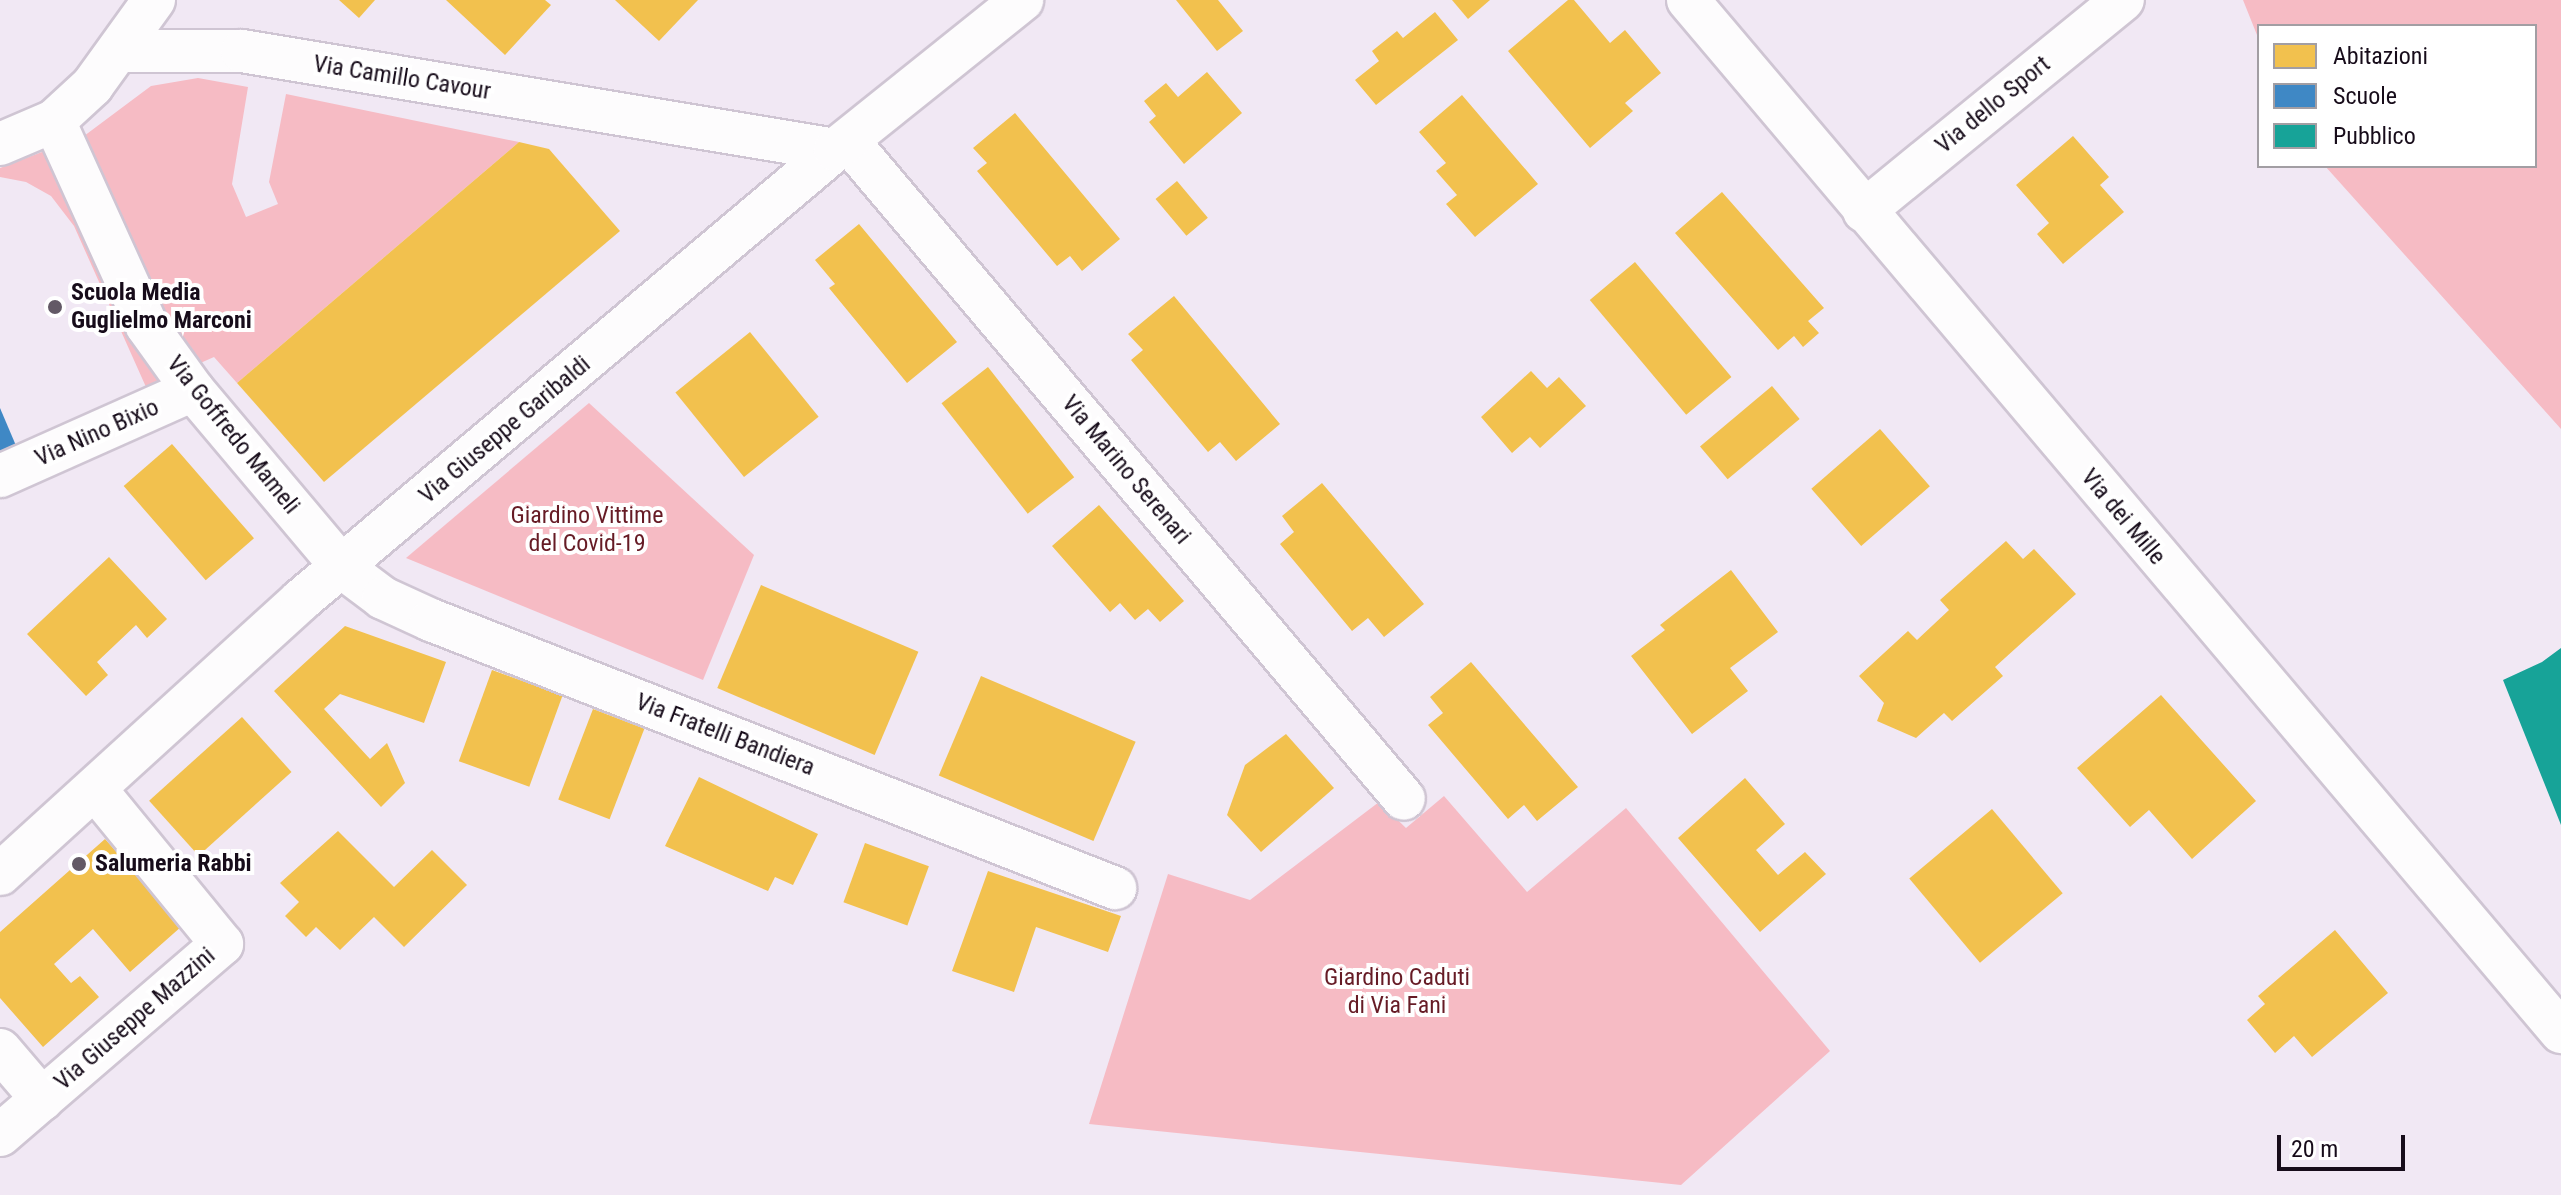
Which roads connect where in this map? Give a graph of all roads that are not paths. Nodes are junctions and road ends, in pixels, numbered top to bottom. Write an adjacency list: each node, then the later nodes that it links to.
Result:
1 (154, 0): 5 (street)
2 (1022, 0): 8 (street, Via Giuseppe Garibaldi)
3 (1688, 0): 9 (street, Via dei Mille)
4 (2123, 0): 9 (street, Via dello Sport)
5 (118, 51): 6 (street); 8 (street, Via Camillo Cavour)
6 (54, 121): 7 (street); 10 (street, Via Goffredo Mameli)
7 (0, 144)
8 (842, 145): 12 (street, Via Giuseppe Garibaldi); 14 (street, Via Marino Serenari)
9 (1864, 211): 17 (street, Via dei Mille)
10 (193, 390): 11 (street, Via Nino Bixio); 12 (street, Via Goffredo Mameli)
11 (0, 476)
12 (343, 568): 13 (street, Via Giuseppe Garibaldi); 16 (street, Via Fratelli Bandiera)
13 (95, 789): 15 (street, Via Giuseppe Garibaldi); 19 (street, Via Giuseppe Mazzini)
14 (1404, 799)
15 (0, 874)
16 (1115, 888)
17 (2561, 1032)
18 (0, 1050): 19 (street, Via Giuseppe Mazzini)
19 (42, 1099): 20 (street, Via Giuseppe Mazzini)
20 (0, 1135)

